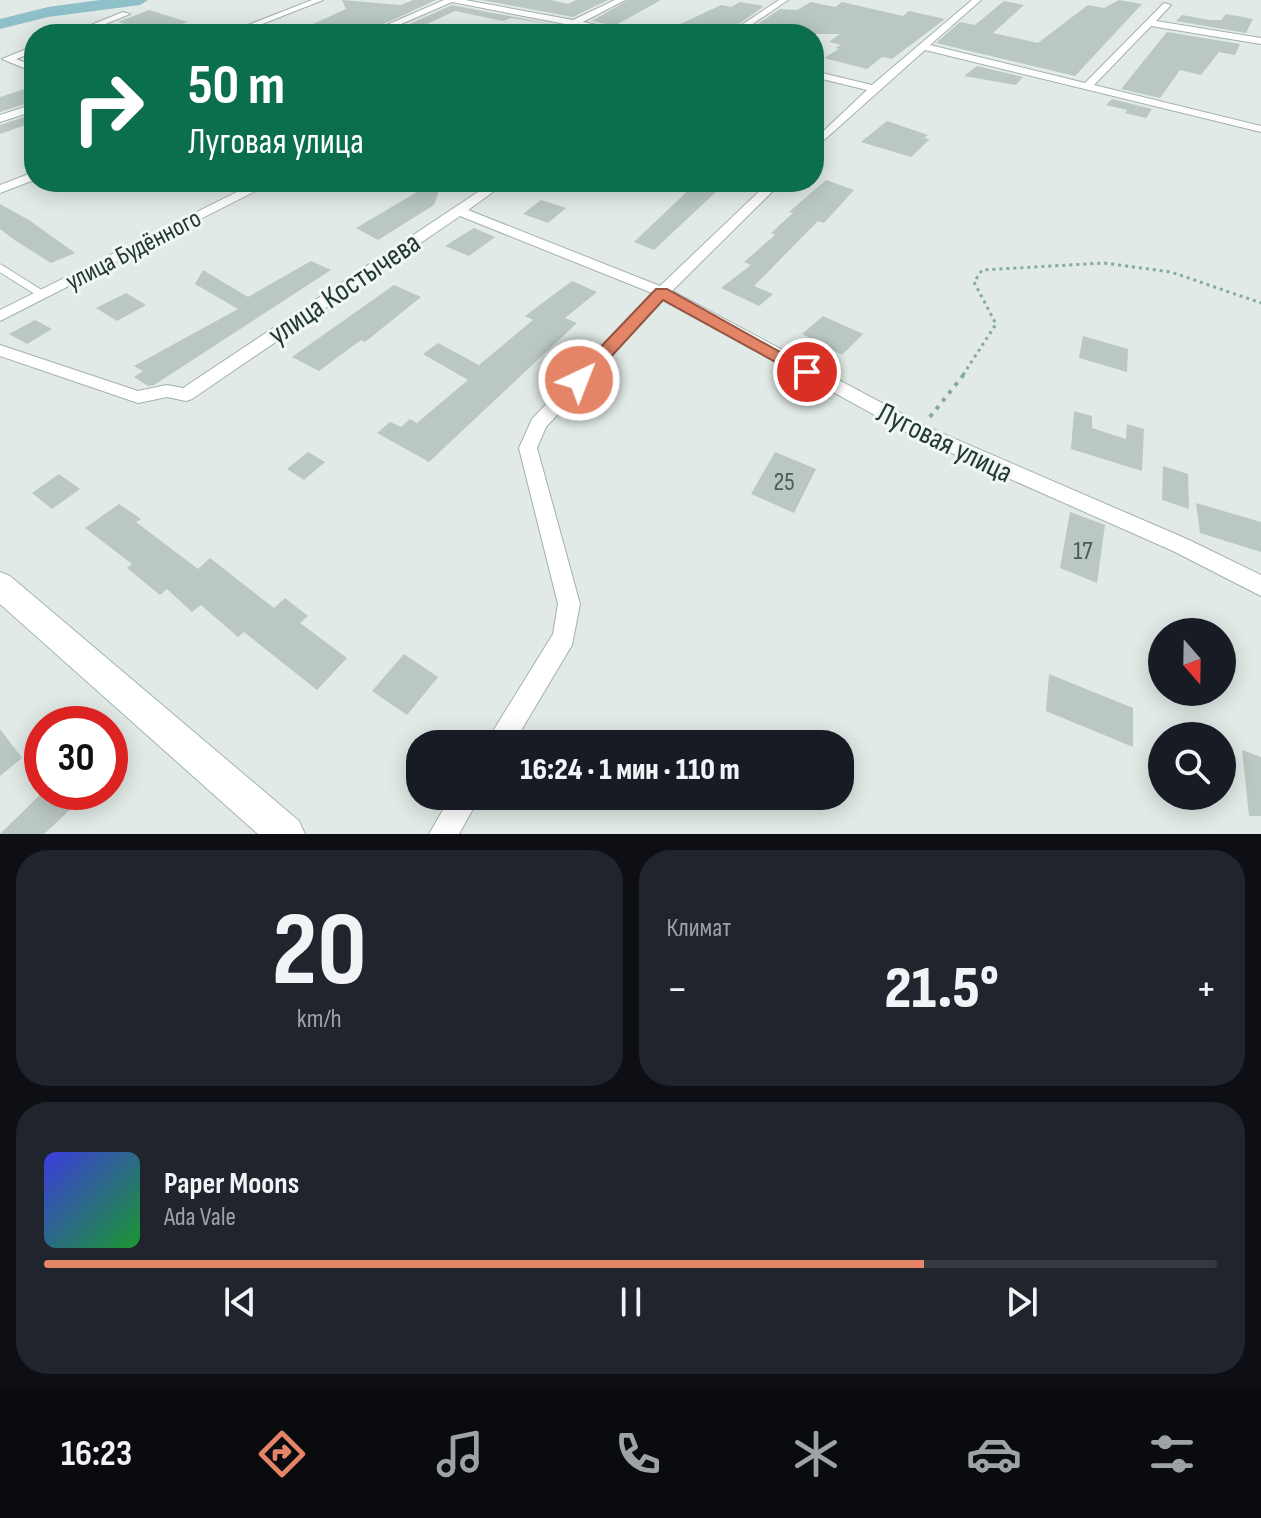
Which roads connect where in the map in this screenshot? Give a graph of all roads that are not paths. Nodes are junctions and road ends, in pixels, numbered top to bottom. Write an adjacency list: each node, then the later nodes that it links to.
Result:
1 (319, 0): 11 (street)
2 (451, 0): 8 (street); 12 (street)
3 (621, 0): 8 (street)
4 (784, 0): 14 (street)
5 (977, 0): 16 (street)
6 (1167, 5): 9 (street)
7 (126, 14): 10 (street)
8 (573, 23): 13 (street)
9 (1149, 23): 15 (street); 20 (street)
10 (100, 24)
11 (255, 24)
12 (394, 24)
13 (578, 24)
14 (747, 24)
15 (1261, 41)
16 (926, 47): 20 (street); 21 (street)
17 (24, 53): 18 (street)
18 (24, 65)
19 (824, 76): 21 (street)
20 (1088, 85): 24 (street)
21 (874, 89): 25 (street)
22 (24, 111): 23 (street)
23 (0, 119)
24 (1261, 129)
25 (824, 136)
26 (24, 180): 27 (street)
27 (0, 189)
28 (247, 192): 34 (street, улица Будённого)
29 (487, 192): 31 (street, улица Костычева)
30 (766, 192): 33 (street)
31 (459, 211): 33 (street, Луговая улица); 36 (street, улица Костычева)
32 (0, 268): 34 (lane)
33 (662, 292): 38 (street, Луговая улица); 39 (street)
34 (43, 295): 35 (street, улица Будённого)
35 (0, 316)
36 (0, 350)
37 (0, 585): 41 (main road)
38 (1261, 586)
39 (507, 730)
40 (458, 810): 42 (street)
41 (286, 834)
42 (443, 834)

